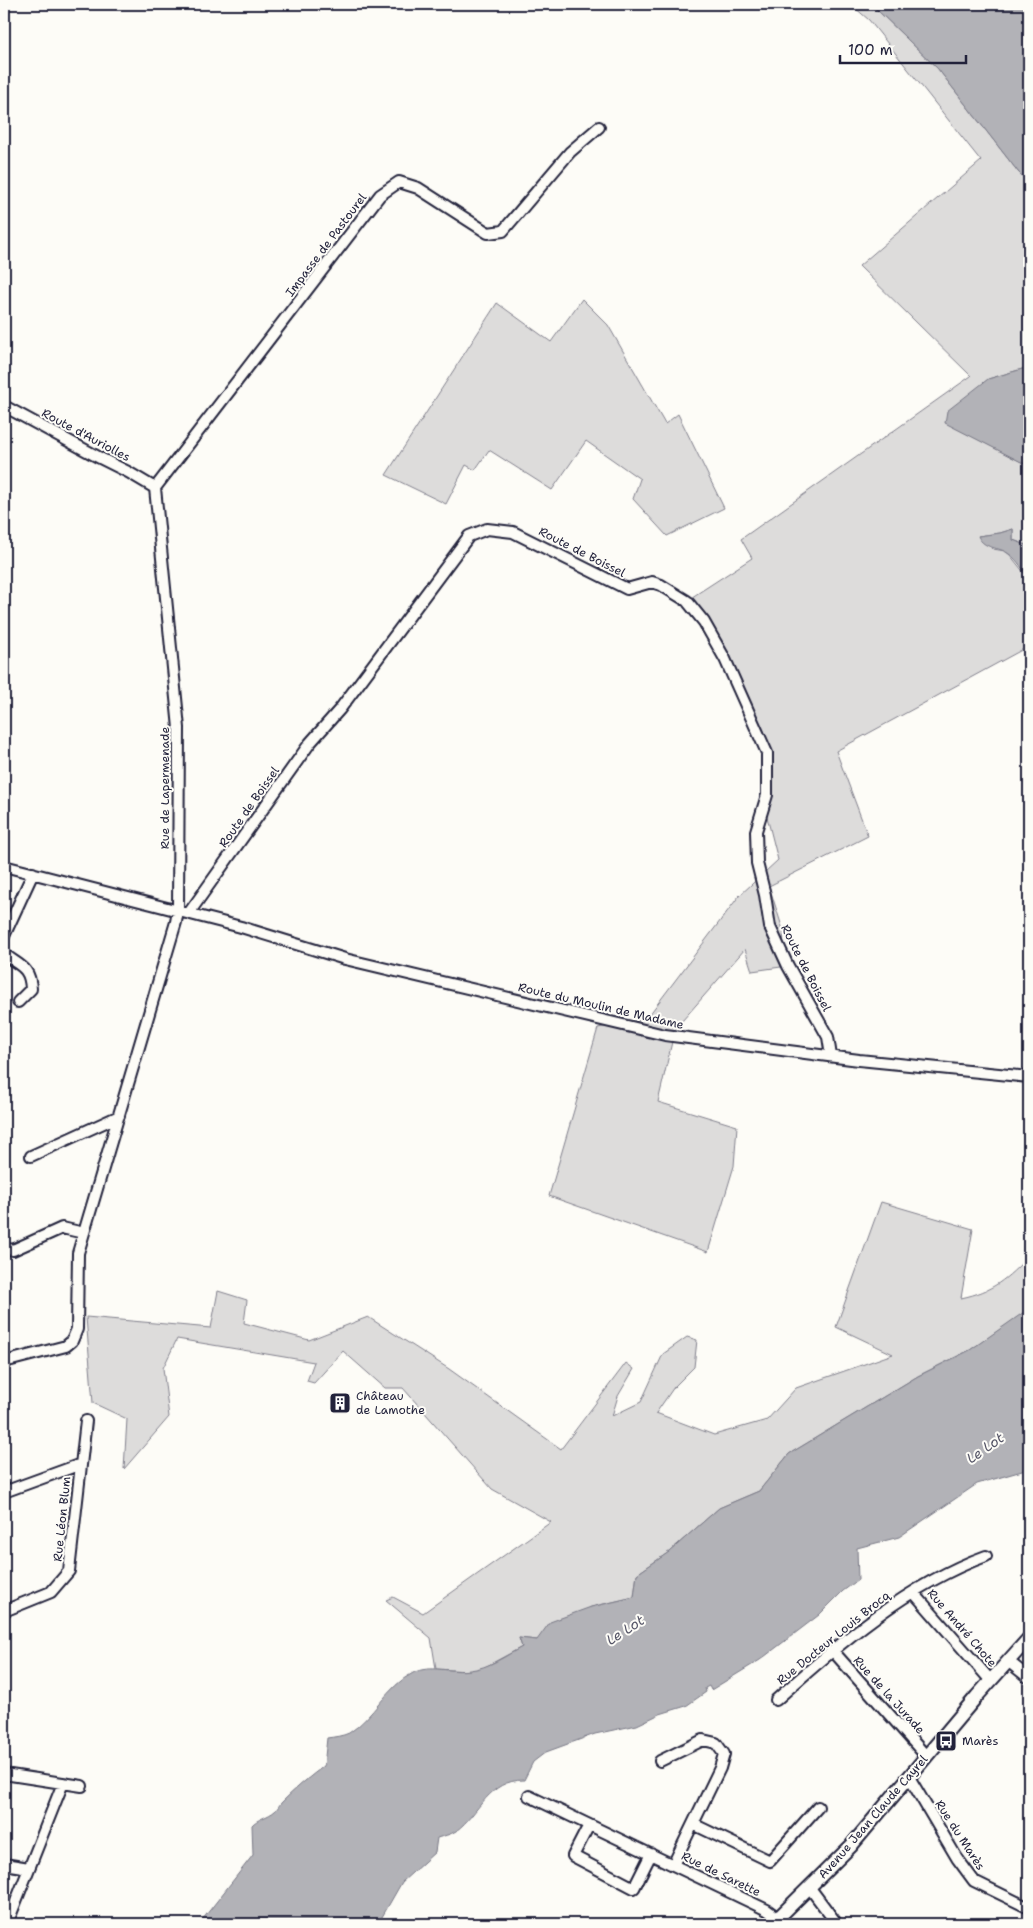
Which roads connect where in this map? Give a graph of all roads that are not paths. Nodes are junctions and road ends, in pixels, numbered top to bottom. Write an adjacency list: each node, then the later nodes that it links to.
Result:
1 (599, 127): 3 (street, Impasse de Pastourel)
2 (4, 406): 3 (street, Route d'Auriolles)
3 (155, 488): 6 (street, Rue de Lapermenade)
4 (4, 866): 5 (street)
5 (33, 873): 6 (street); 8 (street)
6 (178, 910): 7 (street, Route du Moulin de Madame); 13 (street, Rue de Lapermenade)
7 (189, 913): 11 (street, Route du Moulin de Madame); 11 (street, Route de Boissel)
8 (4, 936)
9 (4, 954): 10 (street)
10 (18, 1002)
11 (831, 1056): 12 (street, Route du Moulin de Madame)
12 (1029, 1077)
13 (119, 1116): 14 (street); 15 (street, Rue de Lapermenade)
14 (31, 1156)
15 (84, 1233): 16 (street); 17 (street, Rue de Lapermenade)
16 (4, 1248)
17 (4, 1362)
18 (86, 1420): 19 (street, Rue Léon Blum)
19 (81, 1464): 20 (street); 23 (street, Rue Léon Blum)
20 (4, 1492)
21 (986, 1556): 22 (street, Rue Docteur Louis Brocq)
22 (914, 1593): 25 (street, Rue Docteur Louis Brocq); 28 (street, Rue André Chote)
23 (4, 1611)
24 (1029, 1638): 26 (main road, Avenue Jean Claude Cayrel)
25 (833, 1651): 29 (street, Rue Docteur Louis Brocq); 30 (street, Rue de la Jurade)
26 (1008, 1661): 27 (street); 28 (main road, Avenue Jean Claude Cayrel)
27 (1029, 1678)
28 (991, 1681): 30 (main road, Avenue Jean Claude Cayrel)
29 (776, 1700)
30 (926, 1756): 33 (main road, Avenue Jean Claude Cayrel)
31 (660, 1761): 38 (street)
32 (4, 1774): 34 (street)
33 (908, 1777): 44 (main road, Avenue Jean Claude Cayrel); 45 (street, Rue du Marès)
34 (63, 1783): 35 (street); 43 (street)
35 (82, 1786)
36 (529, 1796): 39 (street, Rue de Sarette)
37 (818, 1807): 38 (street)
38 (693, 1824): 42 (street)
39 (590, 1825): 40 (street, Rue de Sarette); 40 (street)
40 (651, 1854): 42 (street, Rue de Sarette)
41 (4, 1864): 43 (street)
42 (673, 1865): 46 (street, Rue de Sarette)
43 (29, 1868): 47 (street)
44 (810, 1888): 46 (main road, Avenue Jean Claude Cayrel); 48 (street)
45 (1029, 1908)
46 (775, 1921)
47 (7, 1924)
48 (837, 1924)

